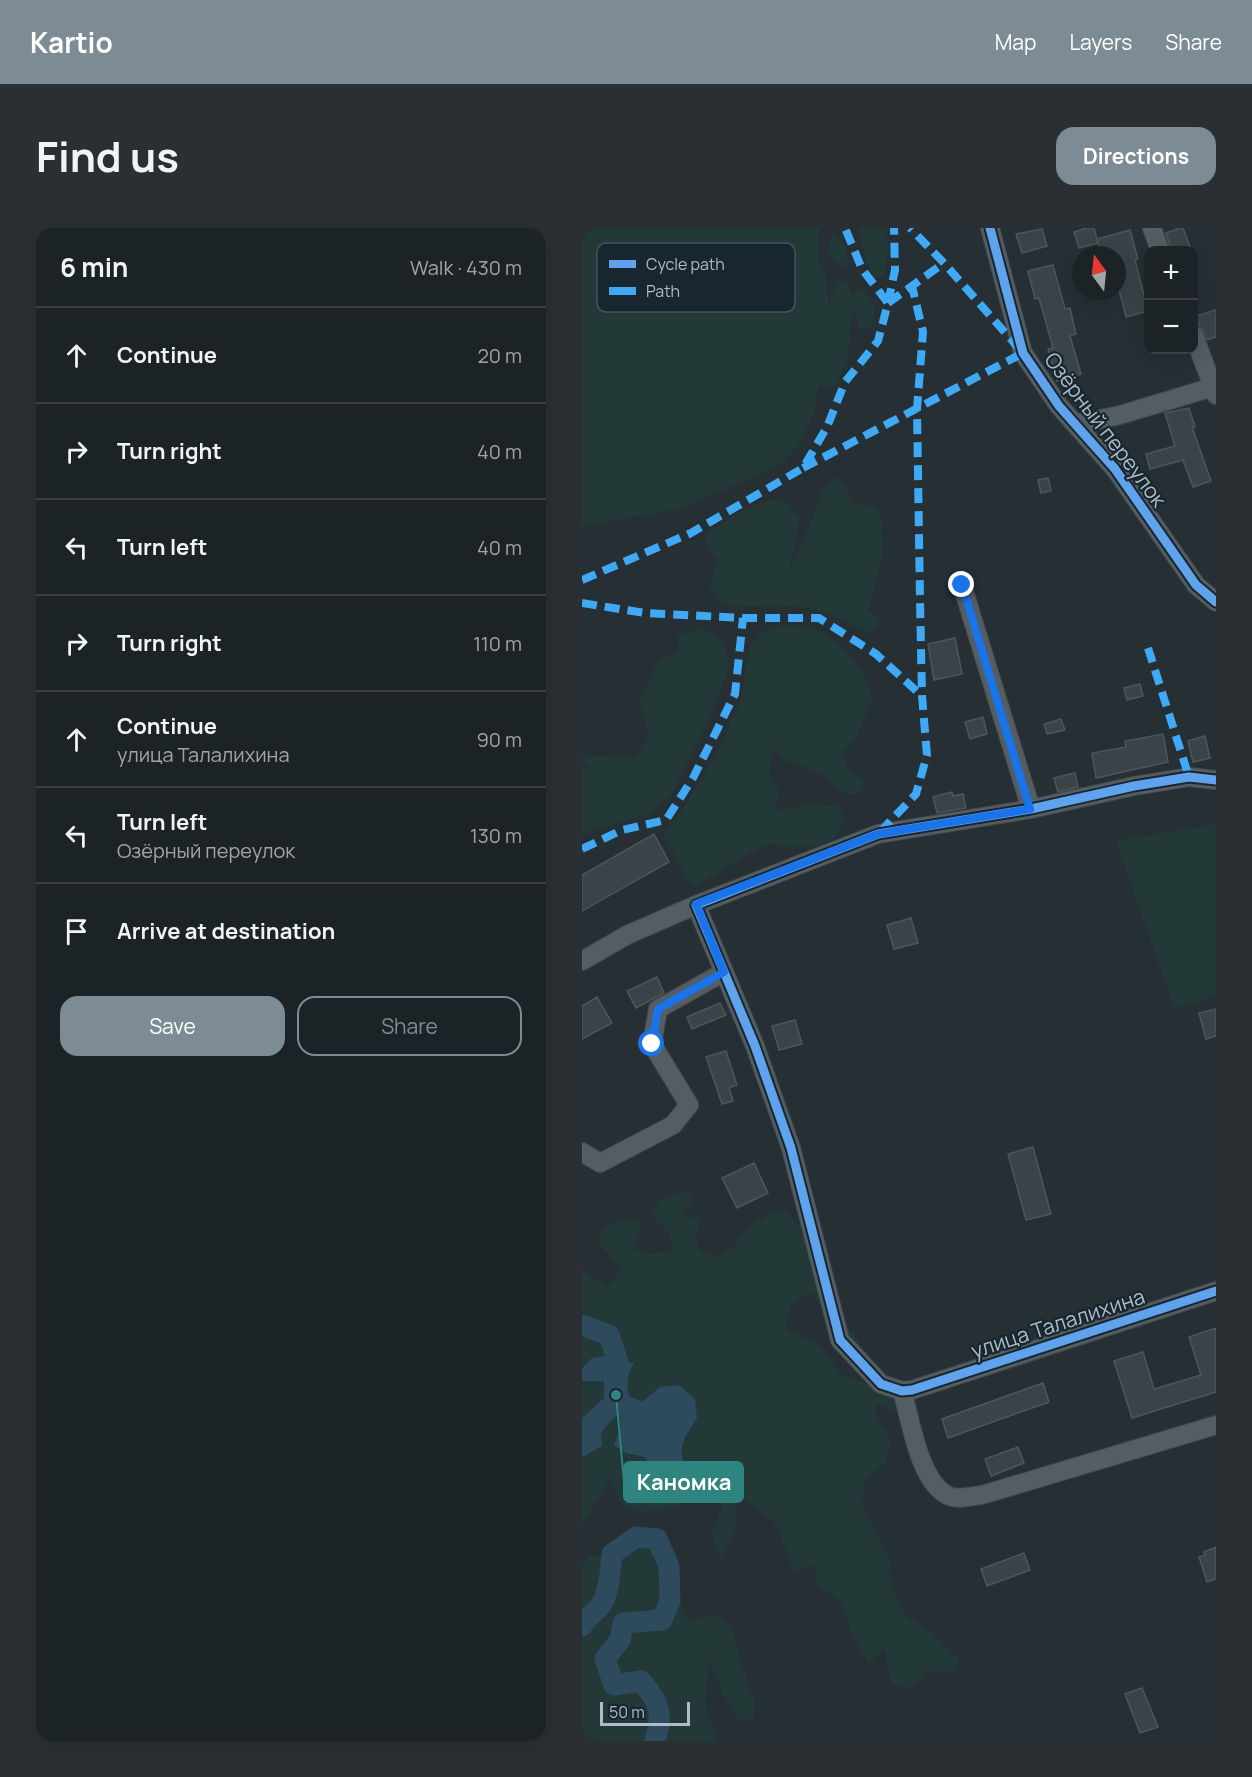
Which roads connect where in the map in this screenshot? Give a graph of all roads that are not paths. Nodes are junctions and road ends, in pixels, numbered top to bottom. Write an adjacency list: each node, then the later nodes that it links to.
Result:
1 (990, 228): 6 (street, Озёрный переулок)
2 (1152, 228): 3 (street)
3 (1159, 246)
4 (1198, 346): 5 (street)
5 (1215, 389): 6 (street)
6 (1077, 424): 8 (street, Озёрный переулок)
7 (962, 585): 10 (street)
8 (1216, 602)
9 (1216, 780): 10 (street)
10 (1030, 809): 11 (street)
11 (696, 904): 12 (street); 13 (street)
12 (582, 961)
13 (724, 972): 14 (street); 16 (street)
14 (582, 1152)
15 (1216, 1291): 16 (street, улица Талалихина)
16 (907, 1391): 17 (street)
17 (1216, 1425)

